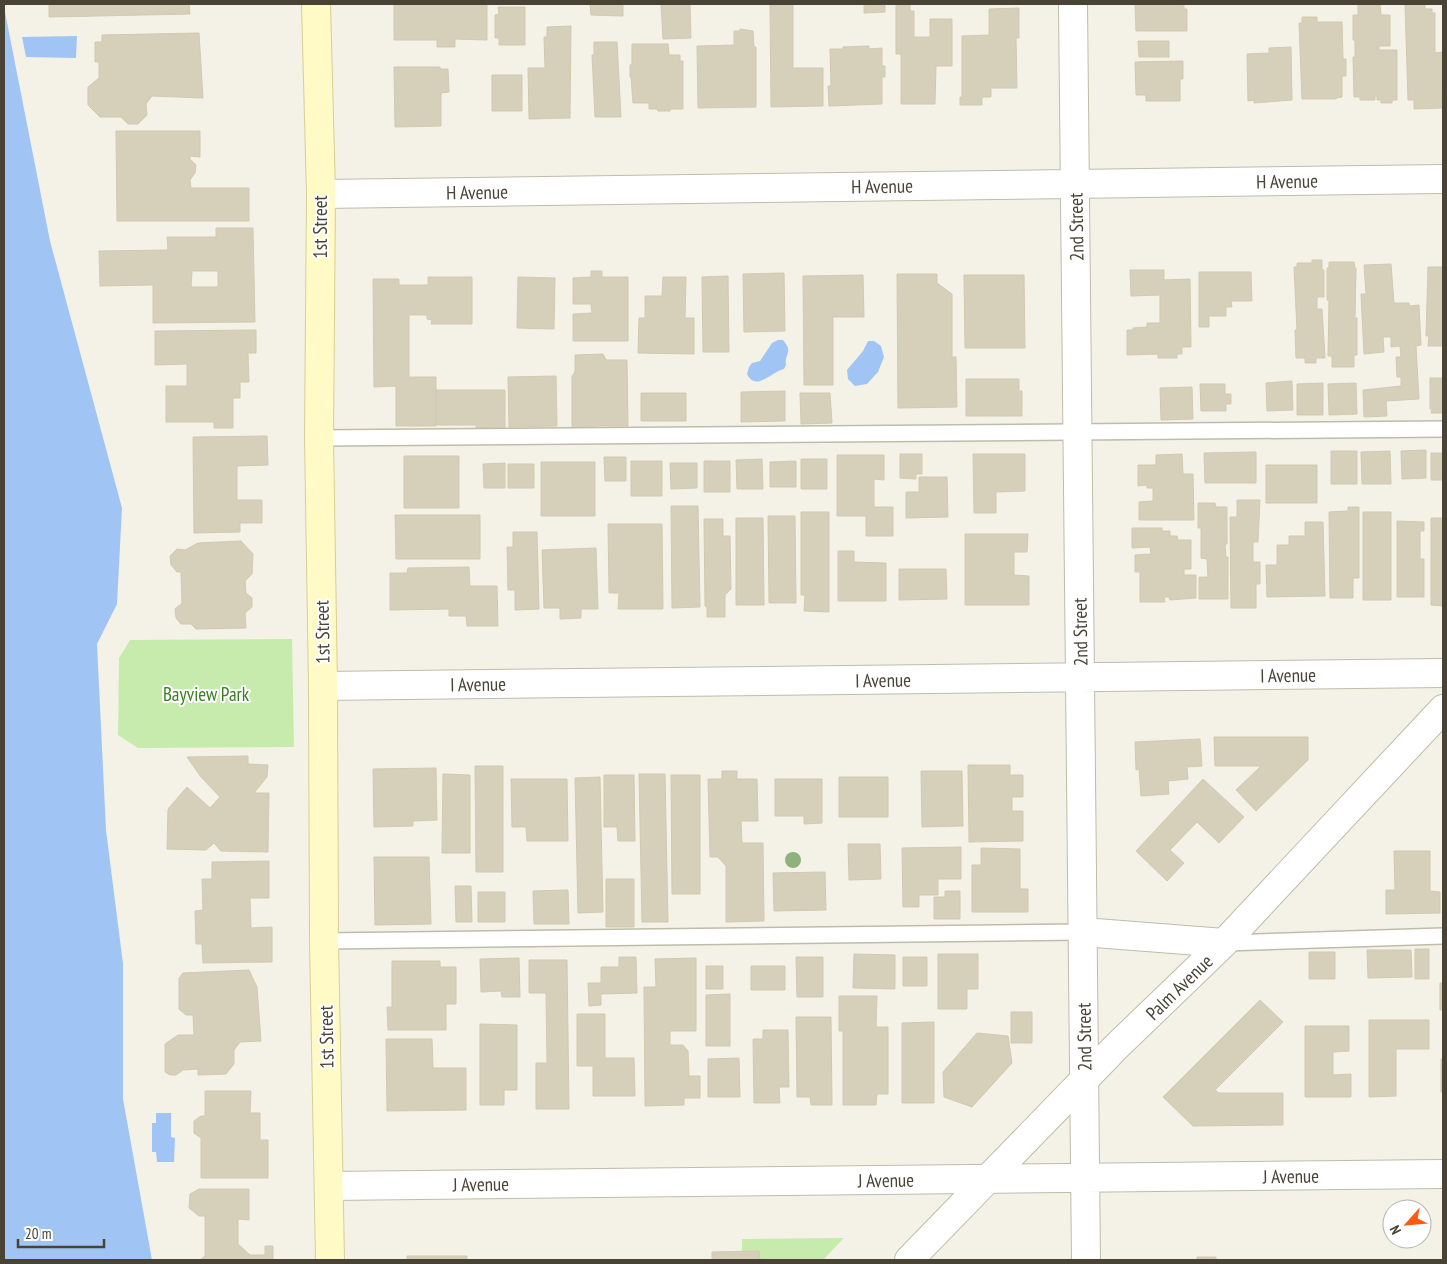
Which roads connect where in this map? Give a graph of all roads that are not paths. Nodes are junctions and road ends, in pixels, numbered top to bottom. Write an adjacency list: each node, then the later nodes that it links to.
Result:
1 (316, 4): 5 (main road, 1st Street)
2 (1074, 4): 4 (street, 2nd Street)
3 (1443, 179): 4 (street, H Avenue)
4 (1075, 184): 5 (street, H Avenue); 7 (street, 2nd Street)
5 (320, 194): 8 (main road, 1st Street)
6 (1443, 429): 7 (lane)
7 (1078, 432): 8 (lane); 10 (street, 2nd Street)
8 (319, 438): 11 (main road, 1st Street)
9 (1443, 673): 10 (street, I Avenue)
10 (1081, 677): 11 (street, I Avenue); 13 (street, 2nd Street)
11 (323, 686): 15 (main road, 1st Street)
12 (1443, 709): 16 (street, Palm Avenue)
13 (1083, 932): 15 (lane); 16 (street); 17 (street, 2nd Street)
14 (1443, 936): 16 (lane)
15 (324, 940): 21 (main road, 1st Street)
16 (1224, 943): 17 (street, Palm Avenue)
17 (1085, 1080): 19 (street, 2nd Street); 20 (street, Palm Avenue)
18 (1443, 1174): 19 (street, J Avenue)
19 (1086, 1178): 20 (street, J Avenue); 24 (street, 2nd Street)
20 (987, 1179): 21 (street, J Avenue); 23 (street, Palm Avenue)
21 (329, 1186): 22 (main road, 1st Street)
22 (330, 1260)
23 (909, 1260)
24 (1086, 1260)

